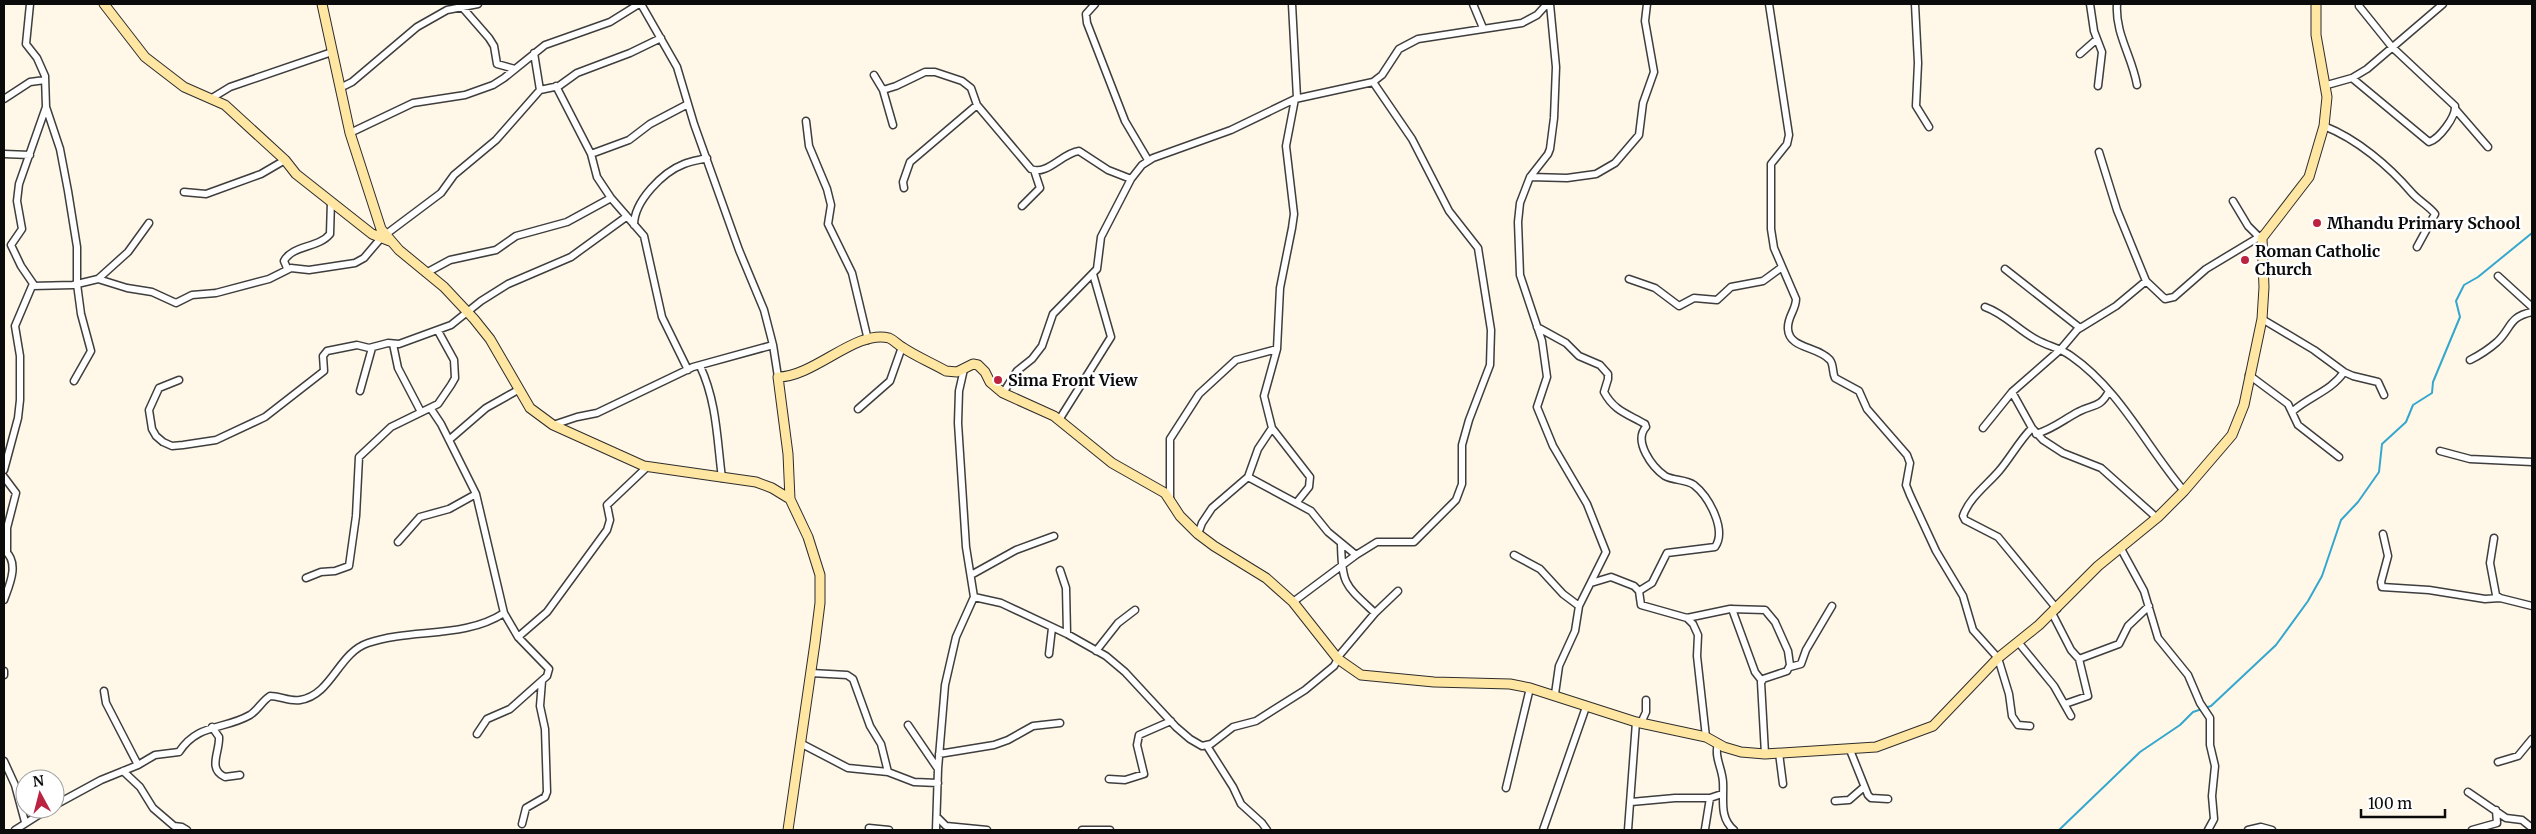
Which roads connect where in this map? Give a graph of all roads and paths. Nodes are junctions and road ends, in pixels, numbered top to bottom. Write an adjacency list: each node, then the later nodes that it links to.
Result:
1 (30, 4): 29 (street)
2 (104, 4): 39 (street)
3 (322, 4): 23 (street)
4 (478, 4): 18 (street)
5 (640, 4): 20 (street); 24 (street)
6 (1095, 4): 57 (street)
7 (1292, 4): 40 (street)
8 (1473, 4): 19 (street)
9 (1549, 4): 19 (street); 59 (street)
10 (1647, 4): 59 (street)
11 (1769, 4): 73 (street)
12 (1914, 4): 48 (street)
13 (2090, 4): 21 (street)
14 (2117, 4): 31 (street)
15 (2316, 4): 32 (street)
16 (2443, 4): 22 (street)
17 (2359, 6): 22 (street)
18 (462, 7): 26 (street); 35 (street)
19 (1484, 28): 30 (street)
20 (661, 38): 33 (street); 41 (street)
21 (2097, 39): 25 (street); 34 (street)
22 (2392, 47): 28 (street); 44 (street)
23 (332, 52): 35 (street); 39 (street)
24 (534, 53): 26 (street); 36 (street)
25 (2080, 54)
26 (515, 69): 49 (street)
27 (874, 75): 37 (street)
28 (2352, 78): 32 (street); 44 (street)
29 (45, 80): 38 (street); 43 (street)
30 (1373, 82): 40 (street); 148 (street)
31 (2138, 85)
32 (2326, 85): 47 (street)
33 (556, 86): 36 (street); 53 (street)
34 (2098, 86)
35 (340, 88): 49 (street)
36 (540, 90): 71 (street)
37 (883, 90): 42 (street); 46 (street)
38 (4, 98)
39 (212, 98): 56 (street)
40 (1296, 99): 57 (street); 97 (street)
41 (688, 104): 53 (street); 55 (street)
42 (977, 104): 58 (street); 61 (street)
43 (46, 107): 54 (street); 82 (street)
44 (2456, 110): 50 (street)
45 (806, 121): 92 (street)
46 (893, 125)
47 (2324, 126): 70 (street); 72 (street)
48 (1929, 127)
49 (350, 133): 71 (street)
50 (2488, 147)
51 (2099, 152): 81 (street)
52 (4, 154): 54 (street)
53 (591, 154): 63 (street)
54 (30, 155): 83 (street)
55 (707, 158): 69 (street); 94 (street)
56 (285, 160): 62 (street); 64 (street)
57 (1148, 160): 60 (street)
58 (1034, 170): 60 (street); 66 (street)
59 (1530, 177): 89 (street)
60 (1131, 179): 77 (street)
61 (904, 188)
62 (184, 192)
63 (611, 198): 67 (street); 76 (street)
64 (331, 201): 71 (street); 74 (street)
65 (2233, 201): 70 (street)
66 (1022, 206)
67 (626, 217): 69 (street); 87 (street)
68 (149, 223): 79 (street)
69 (634, 225): 102 (street)
70 (2262, 235): 81 (street); 88 (street)
71 (385, 238): 74 (street); 76 (street)
72 (2417, 247)
73 (1782, 267): 80 (street); 178 (street)
74 (287, 268): 79 (street)
75 (2005, 269): 90 (street)
76 (426, 273): 87 (street)
77 (1093, 274): 112 (street); 118 (street)
78 (2498, 276): 85 (street)
79 (98, 278): 82 (street)
80 (1629, 279)
81 (2146, 281): 90 (street)
82 (77, 284): 83 (street); 107 (street)
83 (34, 285): 125 (street)
84 (1985, 307): 98 (street)
85 (2532, 307)
86 (2532, 312): 99 (street)
87 (468, 313): 91 (street); 108 (street)
88 (2262, 319): 103 (street); 104 (street)
89 (1537, 327): 154 (street); 156 (street)
90 (2080, 328): 98 (street)
91 (438, 331): 93 (street); 115 (street)
92 (868, 340): 95 (street); 105 (street)
93 (393, 344): 96 (street); 117 (street)
94 (773, 345): 100 (street); 105 (street)
95 (902, 347): 101 (street); 114 (street)
96 (372, 348): 106 (street); 109 (street)
97 (1277, 349): 120 (street); 136 (street)
98 (2061, 349): 110 (street); 111 (street)
99 (2470, 360)
100 (700, 366): 102 (street); 133 (street)
101 (964, 369): 112 (street); 152 (street)
102 (688, 370): 119 (street)
103 (2344, 372): 113 (street); 116 (street)
104 (2249, 375): 116 (street); 134 (street)
105 (778, 377): 137 (street)
106 (179, 380)
107 (74, 381)
108 (518, 390): 119 (street); 124 (street)
109 (360, 391)
110 (2109, 391): 123 (street); 134 (street)
111 (2012, 392): 121 (street); 122 (street)
112 (1003, 393): 118 (street)
113 (2384, 396)
114 (858, 408)
115 (431, 409): 117 (street); 124 (street)
116 (2293, 411): 127 (street)
117 (421, 412): 153 (street)
118 (1059, 420): 136 (street)
119 (553, 426): 129 (street)
120 (1272, 428): 132 (street); 138 (street)
121 (1983, 428)
122 (2032, 428): 123 (street); 167 (street)
123 (2036, 434): 139 (street)
124 (449, 440): 135 (street)
125 (7, 444): 130 (street)
126 (2440, 451): 128 (street)
127 (2339, 457)
128 (2532, 462)
129 (647, 467): 133 (street); 173 (street)
130 (4, 470)
131 (4, 477): 147 (street)
132 (1248, 477): 138 (street); 140 (street)
133 (722, 478): 137 (street)
134 (2184, 491): 139 (street)
135 (476, 494): 144 (street); 168 (street)
136 (1170, 498): 140 (street)
137 (790, 499): 181 (street)
138 (1297, 502): 145 (street)
139 (2157, 518): 146 (street)
140 (1198, 534): 160 (street)
141 (2383, 534): 158 (street)
142 (1054, 536): 152 (street)
143 (2494, 538): 158 (street)
144 (398, 542)
145 (1341, 544): 148 (street); 150 (street)
146 (2120, 547): 163 (street); 167 (street)
147 (6, 551): 159 (street)
148 (1356, 555): 150 (street)
149 (1514, 555): 161 (street)
150 (1341, 568): 160 (street); 169 (street)
151 (1060, 570): 172 (street)
152 (971, 575): 157 (street)
153 (306, 578)
154 (1591, 583): 156 (street); 161 (street)
155 (1398, 591): 169 (street)
156 (1639, 591): 170 (street)
157 (974, 597): 171 (street); 205 (street)
158 (2500, 598): 164 (street)
159 (4, 600)
160 (1293, 602): 177 (street)
161 (1579, 606): 186 (street)
162 (1832, 606): 180 (street)
163 (2149, 606): 179 (street); 248 (street)
164 (2532, 606)
165 (1732, 609): 170 (street); 180 (street); 183 (street)
166 (1135, 610): 175 (street)
167 (2054, 611): 174 (street); 179 (street)
168 (504, 613): 173 (street); 196 (street)
169 (1375, 613): 177 (street)
170 (1687, 618): 198 (street)
171 (1052, 628): 172 (street); 176 (street)
172 (1067, 634): 175 (street)
173 (518, 637): 182 (street)
174 (2018, 642): 178 (street); 188 (street)
175 (1096, 651): 191 (street)
176 (1049, 654)
177 (1338, 658): 184 (street); 202 (street)
178 (1998, 658): 195 (street); 203 (street)
179 (2079, 659): 188 (street)
180 (1790, 667): 183 (street)
181 (811, 673): 201 (street); 212 (street)
182 (542, 681): 197 (street); 232 (street)
183 (1762, 681): 206 (street)
184 (1530, 688): 186 (street); 218 (street)
185 (104, 691): 209 (street)
186 (1555, 694): 189 (street)
187 (1646, 700): 193 (street)
188 (2065, 704): 190 (street)
189 (1586, 707): 193 (street); 245 (street)
190 (2071, 716)
191 (1171, 721): 202 (street); 214 (street)
192 (1060, 723): 205 (street)
193 (1639, 723): 198 (street); 225 (street)
194 (908, 725): 210 (street)
195 (2030, 726)
196 (212, 727): 209 (street); 213 (street)
197 (477, 734)
198 (1706, 737): 200 (street)
199 (2532, 739): 208 (street)
200 (1718, 743): 206 (street); 220 (street)
201 (802, 744): 212 (street); 238 (street)
202 (1207, 746): 244 (street)
203 (1850, 750): 204 (street); 217 (street)
204 (1779, 753): 206 (street); 216 (street)
205 (939, 754): 210 (street)
206 (1765, 754)
207 (4, 762): 231 (street)
208 (2498, 762)
209 (138, 765): 211 (street)
210 (938, 769): 215 (street)
211 (123, 771): 223 (street); 237 (street)
212 (888, 772): 215 (street)
213 (240, 775)
214 (1109, 780)
215 (938, 783): 229 (street)
216 (1783, 784)
217 (1864, 787): 222 (street); 224 (street)
218 (1506, 788)
219 (2468, 792): 227 (street)
220 (1722, 794): 221 (street); 247 (street)
221 (1710, 798): 226 (street); 234 (street)
222 (1888, 799)
223 (65, 800)
224 (1835, 801)
225 (1631, 802): 226 (street); 228 (street)
226 (1640, 802): 228 (street)
227 (2496, 810): 235 (street); 251 (street)
228 (1629, 817): 246 (street)
229 (938, 818): 240 (street); 241 (street)
230 (30, 819): 231 (street)
231 (25, 822): 236 (street)
232 (522, 824)
233 (869, 828): 239 (street)
234 (1705, 829)
235 (2531, 829)
236 (15, 830)
237 (187, 830)
238 (788, 830)
239 (889, 830)
240 (935, 830)
241 (987, 830)
242 (1082, 830): 243 (street)
243 (1110, 830)
244 (1267, 830)
245 (1543, 830)
246 (1628, 830)
247 (1734, 830)
248 (2208, 830)
249 (2248, 830): 250 (street)
250 (2272, 830)
251 (2472, 830)

